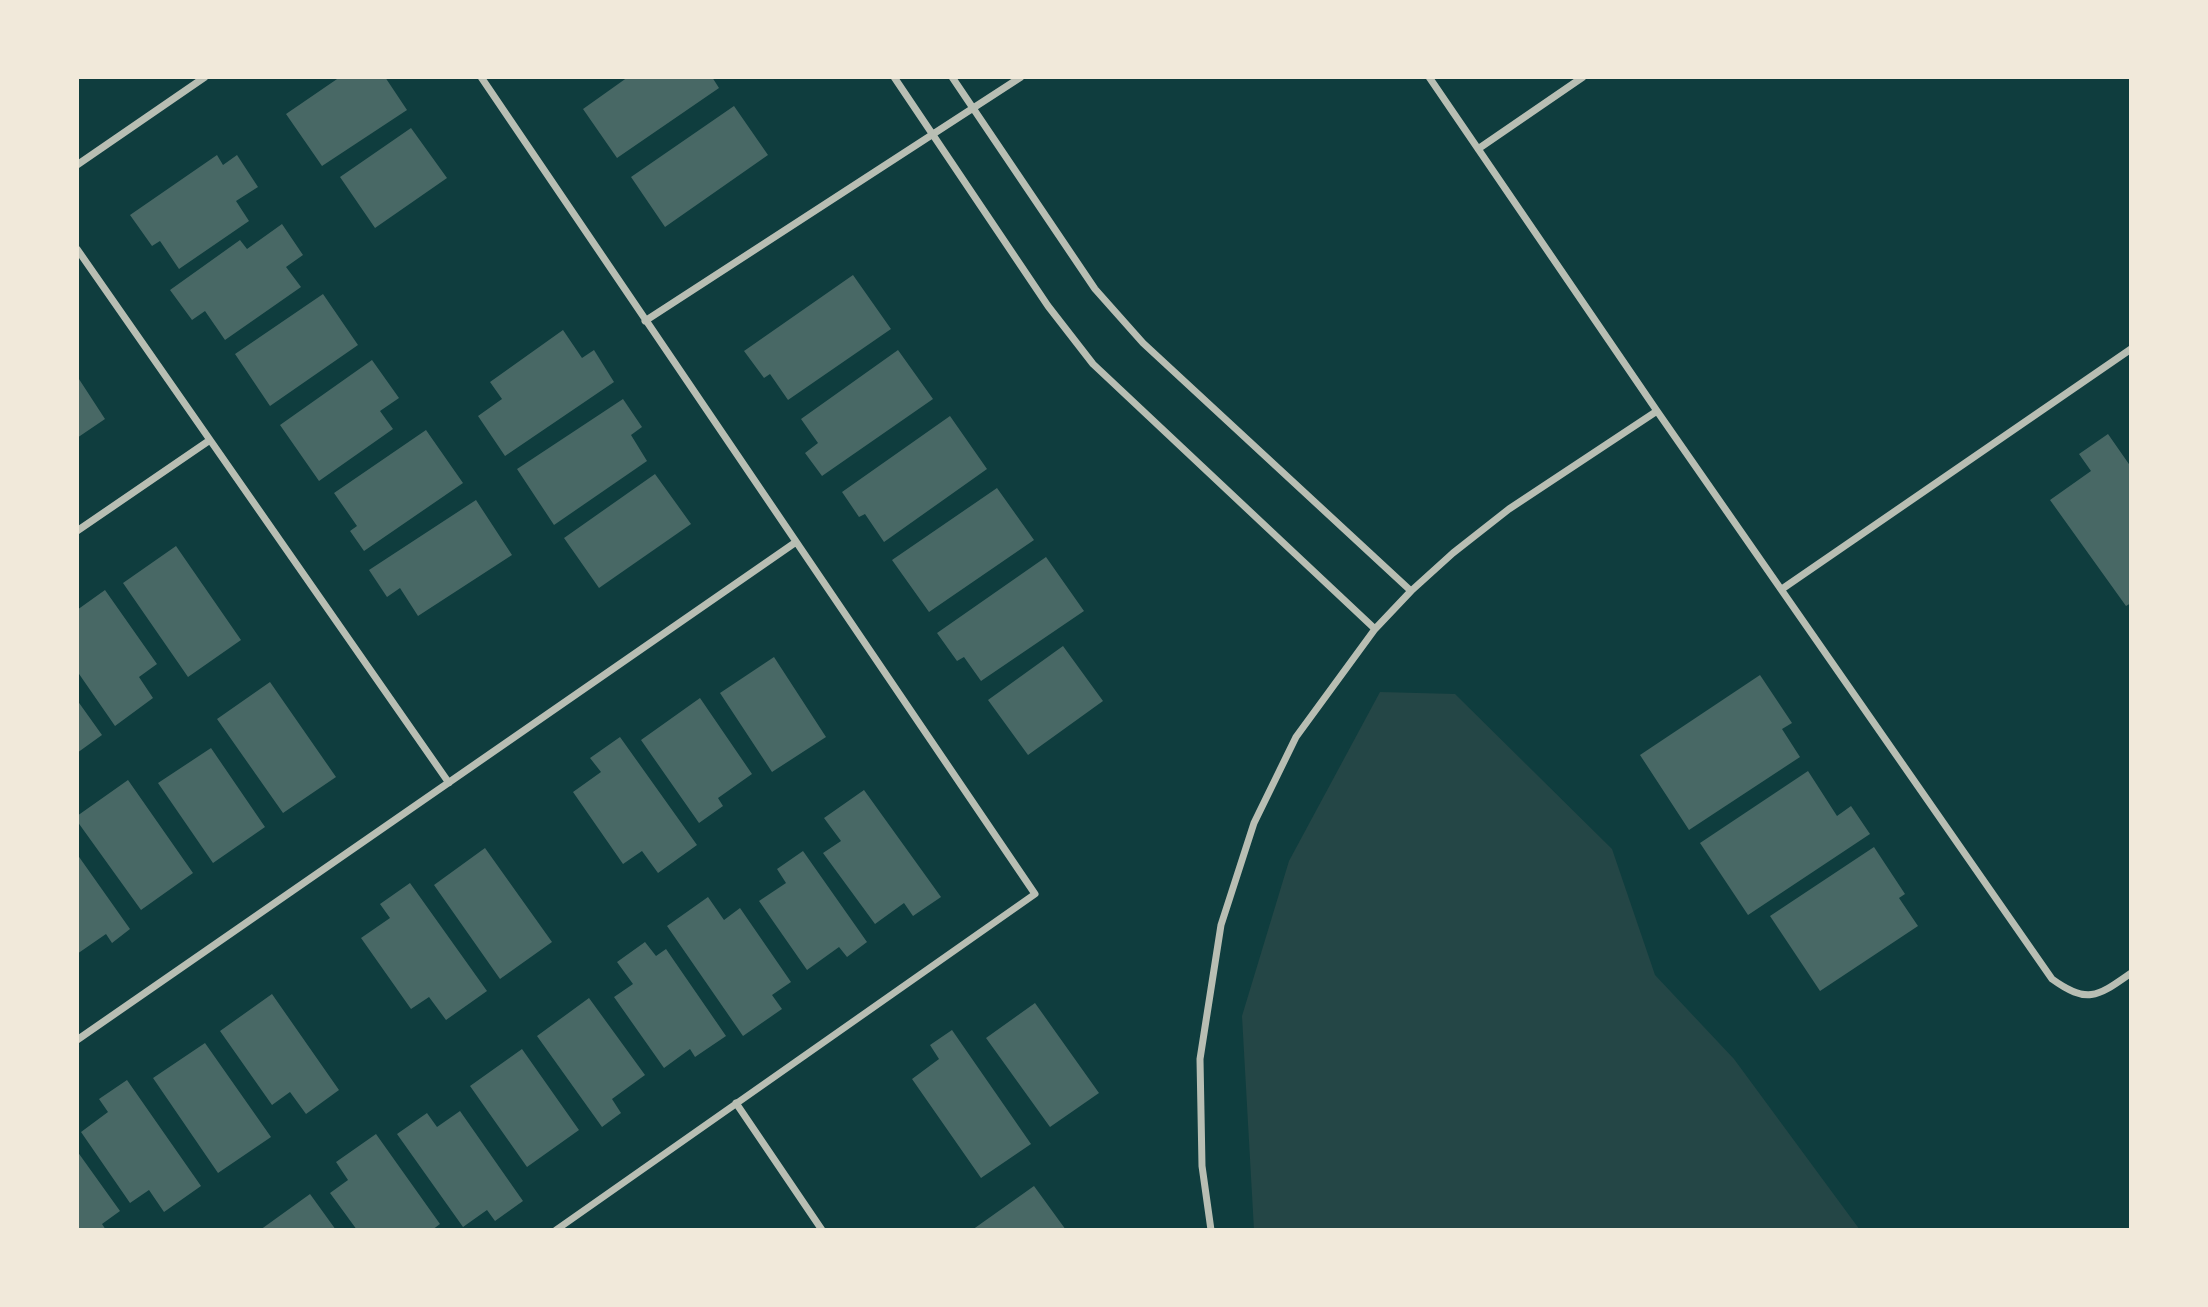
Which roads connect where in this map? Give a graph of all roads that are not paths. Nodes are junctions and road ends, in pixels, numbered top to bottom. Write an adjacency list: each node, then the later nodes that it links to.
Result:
1 (205, 77): 11 (street)
2 (481, 77): 13 (street)
3 (894, 77): 9 (street)
4 (952, 77): 8 (street)
5 (1021, 77): 8 (street)
6 (1429, 77): 10 (street)
7 (1583, 77): 10 (street)
8 (973, 108): 9 (street); 20 (street)
9 (932, 135): 13 (street); 21 (street)
10 (1479, 149): 15 (street)
11 (77, 165)
12 (77, 249): 16 (street)
13 (645, 321): 18 (street)
14 (2131, 349): 19 (street)
15 (1657, 411): 19 (street); 20 (street)
16 (210, 440): 17 (street); 22 (street)
17 (77, 531)
18 (796, 542): 22 (street); 25 (street)
19 (1782, 589): 23 (street)
20 (1410, 591): 21 (street)
21 (1375, 629): 28 (street)
22 (449, 783): 24 (street)
23 (2131, 973)
24 (77, 1040)
25 (736, 1103): 26 (street); 27 (street)
26 (555, 1230)
27 (822, 1230)
28 (1210, 1230)

